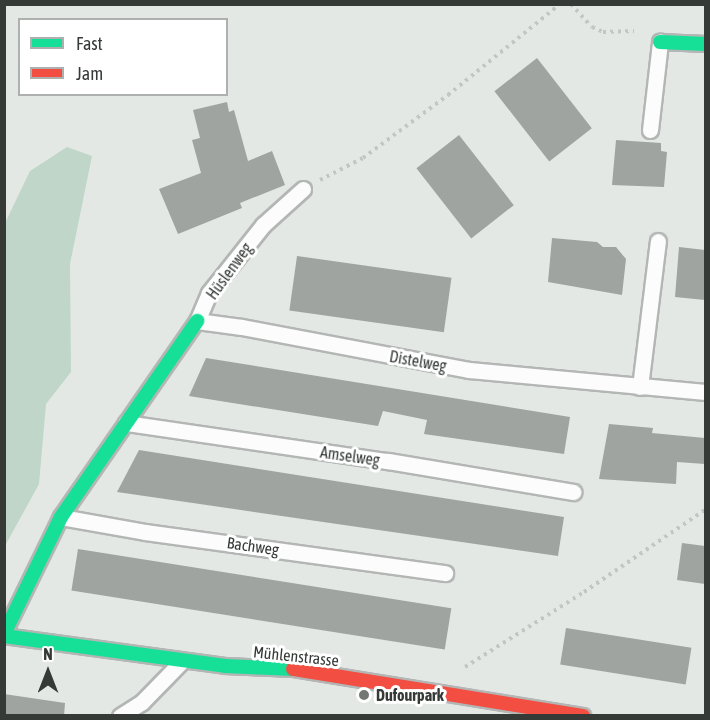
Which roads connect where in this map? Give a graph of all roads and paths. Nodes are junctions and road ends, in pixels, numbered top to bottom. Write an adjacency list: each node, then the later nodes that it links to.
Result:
1 (560, 4): 6 (path)
2 (571, 4): 3 (path)
3 (660, 42): 4 (street); 5 (lane)
4 (705, 44)
5 (650, 130)
6 (303, 189): 8 (lane, Hüslenweg)
7 (658, 241): 9 (lane)
8 (197, 321): 9 (lane, Distelweg); 11 (street, Hüslenweg)
9 (640, 387): 10 (lane, Distelweg)
10 (705, 392)
11 (126, 423): 12 (lane, Amselweg); 14 (street, Hüslenweg)
12 (573, 492)
13 (705, 509): 18 (path)
14 (61, 517): 15 (lane, Bachweg); 16 (street, Hüslenweg)
15 (445, 573)
16 (4, 635): 17 (street, Mühlenstrasse)
17 (182, 661): 19 (lane); 20 (street, Mühlenstrasse)
18 (463, 669)
19 (120, 716)
20 (583, 716)

